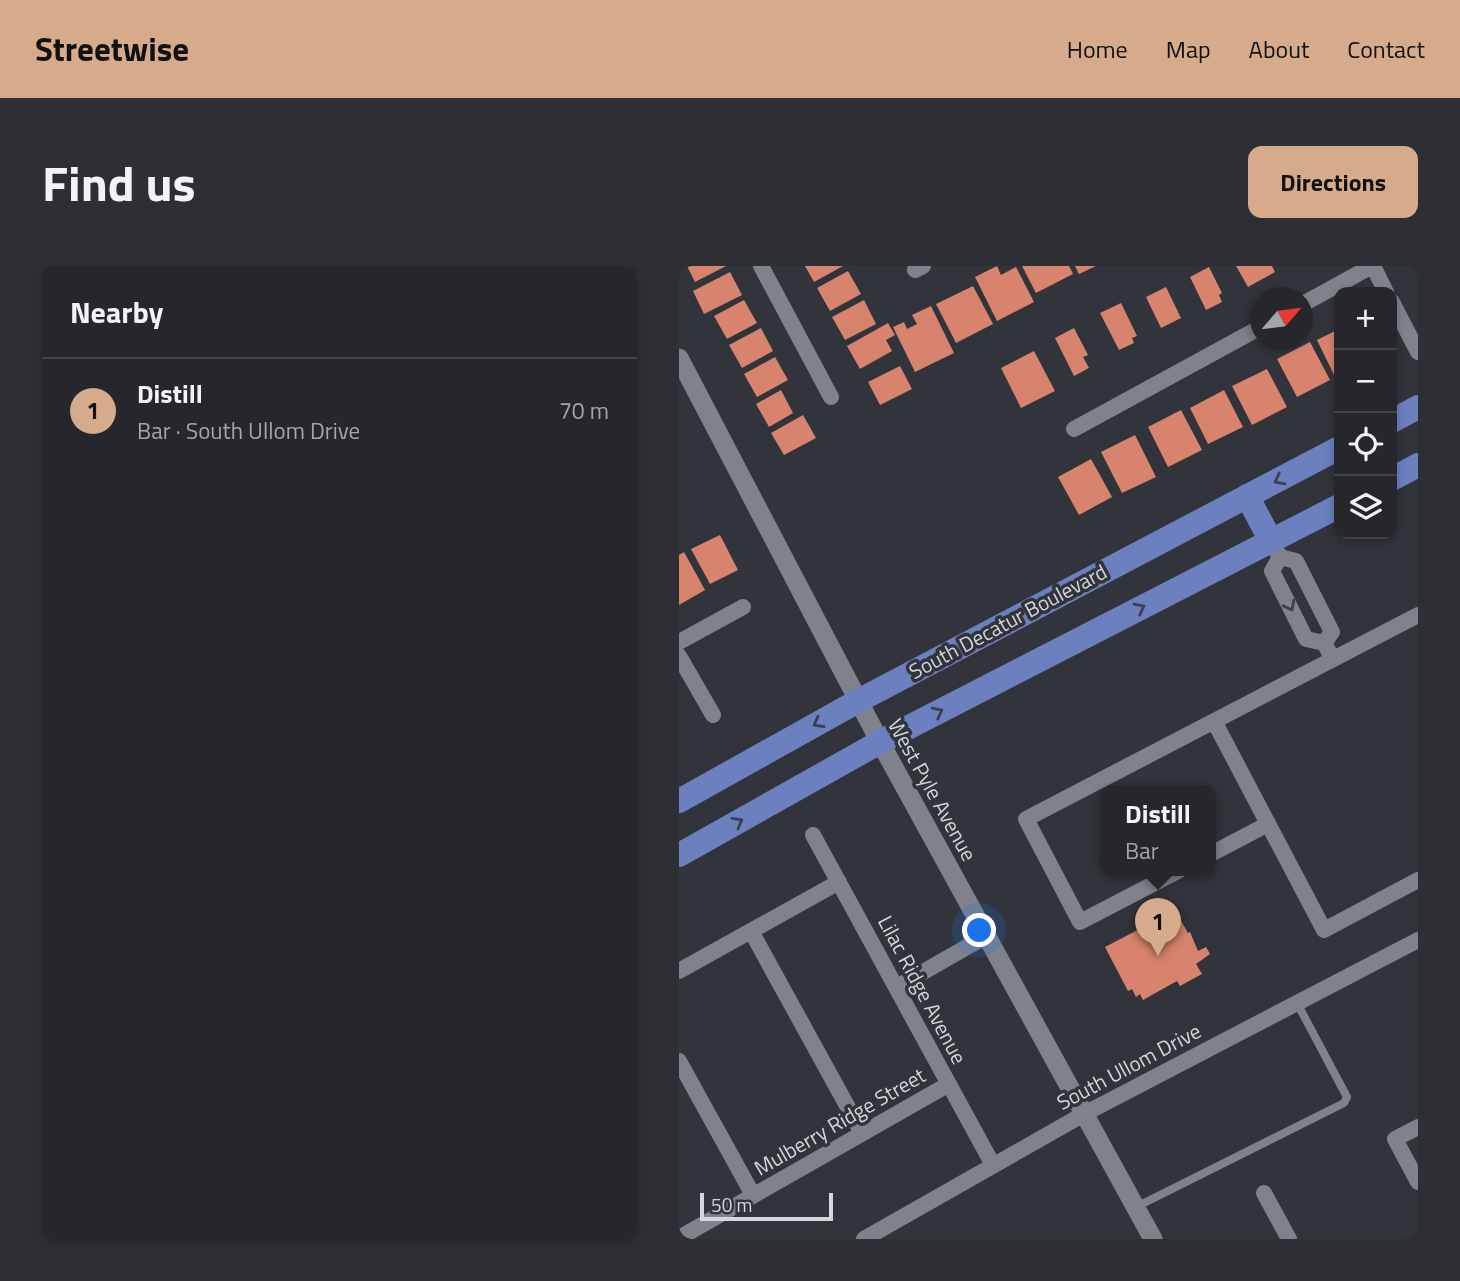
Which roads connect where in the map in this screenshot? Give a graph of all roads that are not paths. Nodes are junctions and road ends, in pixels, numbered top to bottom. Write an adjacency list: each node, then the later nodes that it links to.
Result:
1 (761, 266): 9 (street)
2 (1372, 266): 3 (street); 4 (street)
3 (1383, 287)
4 (1313, 298)
5 (1397, 312): 7 (street)
6 (1250, 333): 12 (street)
7 (1418, 352)
8 (679, 358): 25 (street, West Pyle Avenue)
9 (831, 397)
10 (1418, 407): 11 (main road)
11 (1397, 418)
12 (1075, 429)
13 (1334, 451): 16 (main road, South Decatur Boulevard, one-way to 16)
14 (1418, 465): 15 (main road)
15 (1397, 476)
16 (1247, 496): 18 (main road); 25 (main road, South Decatur Boulevard)
17 (1334, 509): 18 (main road)
18 (1276, 549): 22 (street); 22 (street, one-way to 22); 28 (main road, one-way to 18)
19 (743, 607): 21 (street)
20 (1418, 615): 24 (street)
21 (679, 642)
22 (1324, 643): 24 (street)
23 (679, 656): 26 (street)
24 (1332, 659): 27 (street)
25 (858, 701): 28 (street, West Pyle Avenue); 29 (main road, South Decatur Boulevard, one-way to 29)
26 (713, 715)
27 (1214, 721): 30 (street); 34 (street)
28 (880, 742): 33 (main road, one-way to 28); 38 (street, West Pyle Avenue)
29 (679, 801)
30 (1268, 824): 32 (street); 35 (street)
31 (813, 835): 36 (street, Lilac Ridge Avenue)
32 (1216, 851)
33 (679, 855)
34 (1168, 876)
35 (1418, 880)
36 (839, 882): 37 (street); 41 (street, Lilac Ridge Avenue)
37 (751, 931): 40 (street); 47 (street)
38 (986, 936): 41 (street); 45 (street, West Pyle Avenue)
39 (1418, 940): 42 (street, South Ullom Drive)
40 (679, 971)
41 (897, 987): 44 (street, Lilac Ridge Avenue)
42 (1297, 1003): 45 (street, South Ullom Drive); 52 (lane)
43 (679, 1061): 51 (street)
44 (949, 1084): 47 (street, Mulberry Ridge Street); 48 (street, Lilac Ridge Avenue)
45 (1084, 1114): 48 (street, South Ullom Drive); 52 (street, West Pyle Avenue)
46 (1418, 1127): 49 (street)
47 (862, 1132): 51 (street, Mulberry Ridge Street)
48 (993, 1165): 54 (street, South Ullom Drive)
49 (1418, 1182)
50 (1264, 1193): 56 (street)
51 (753, 1195): 53 (street, Mulberry Ridge Street)
52 (1136, 1207): 55 (street, West Pyle Avenue)
53 (679, 1238)
54 (864, 1239)
55 (1153, 1239)
56 (1289, 1239)

